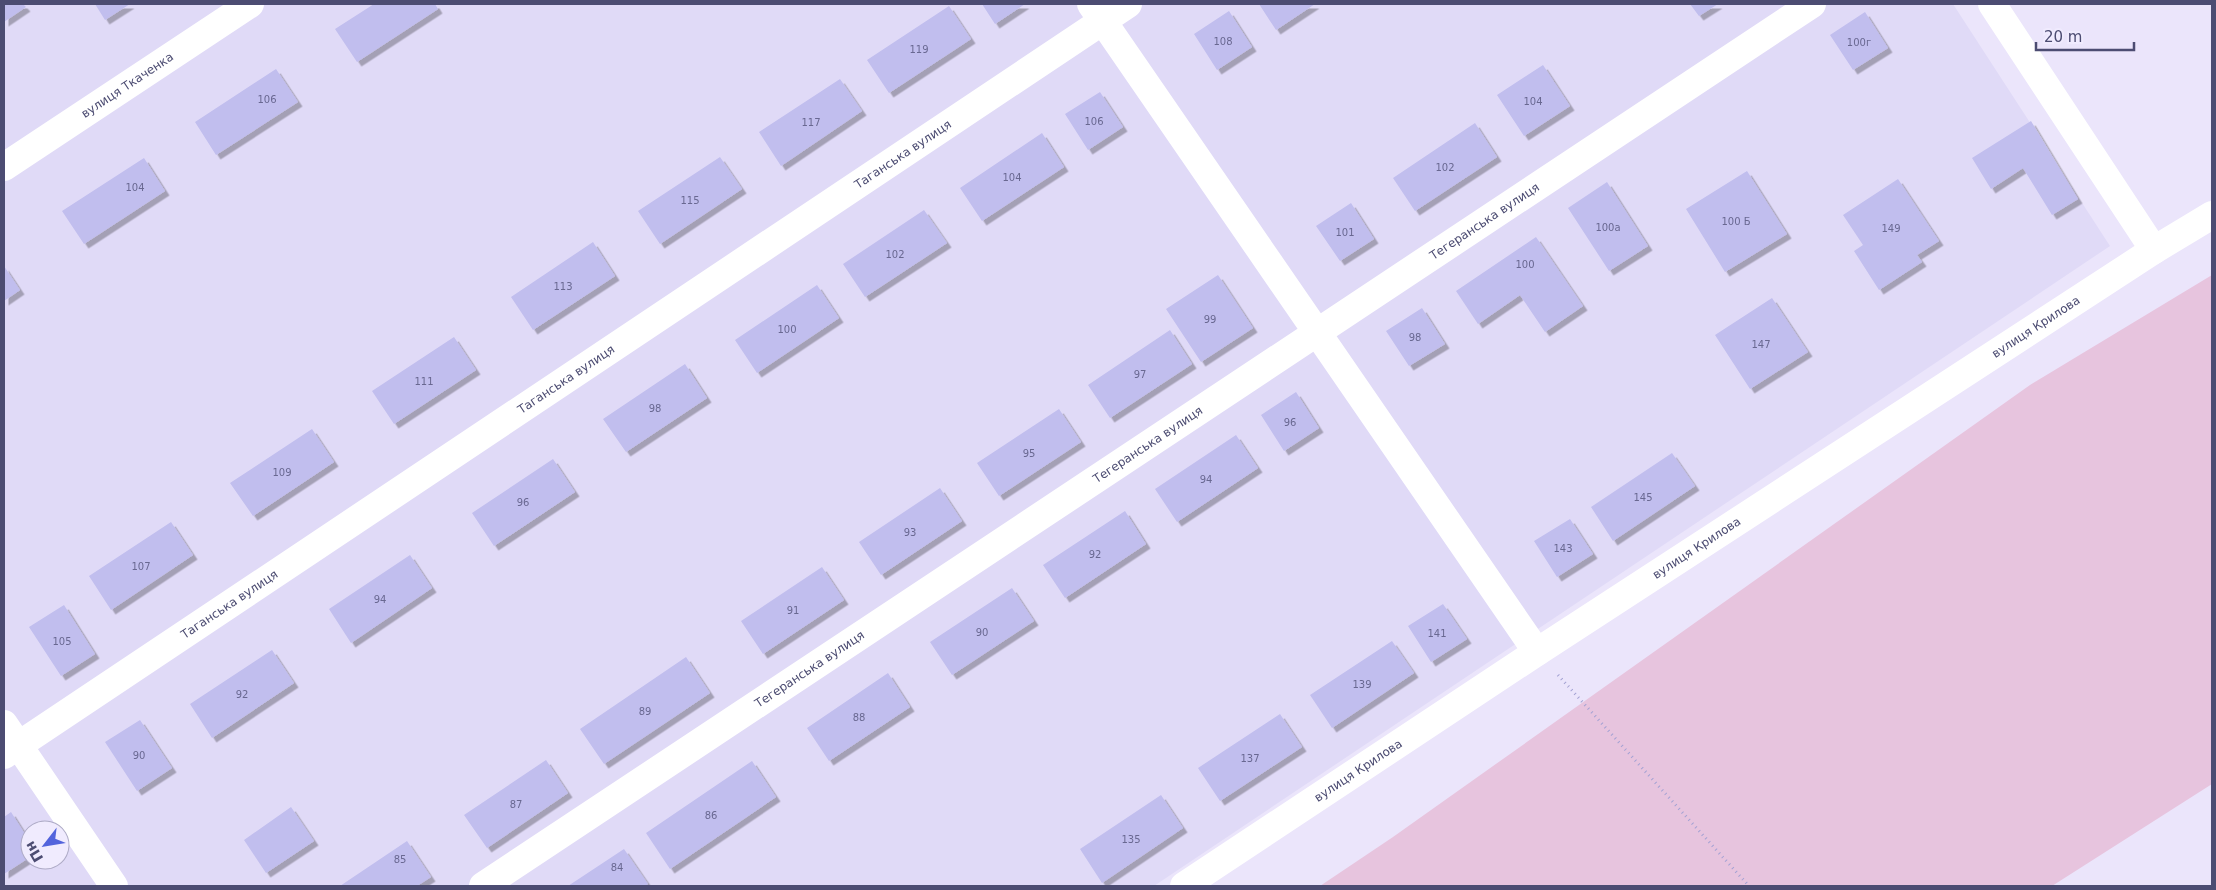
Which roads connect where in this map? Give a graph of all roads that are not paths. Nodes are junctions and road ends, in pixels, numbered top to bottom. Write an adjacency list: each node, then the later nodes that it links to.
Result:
1 (250, 4): 6 (street, вулиця Ткаченка)
2 (1128, 4): 5 (street, Таганська вулиця)
3 (1812, 4): 9 (street, Тегеранська вулиця)
4 (1992, 4): 8 (street)
5 (1096, 12): 9 (street); 11 (street, Таганська вулиця)
6 (4, 167)
7 (2212, 215): 8 (street, вулиця Крилова)
8 (2154, 250): 10 (street, вулиця Крилова)
9 (1316, 332): 10 (street); 13 (street, Тегеранська вулиця)
10 (1537, 652): 14 (street, вулиця Крилова)
11 (9, 741): 12 (street)
12 (114, 886)
13 (483, 886)
14 (1184, 886)

